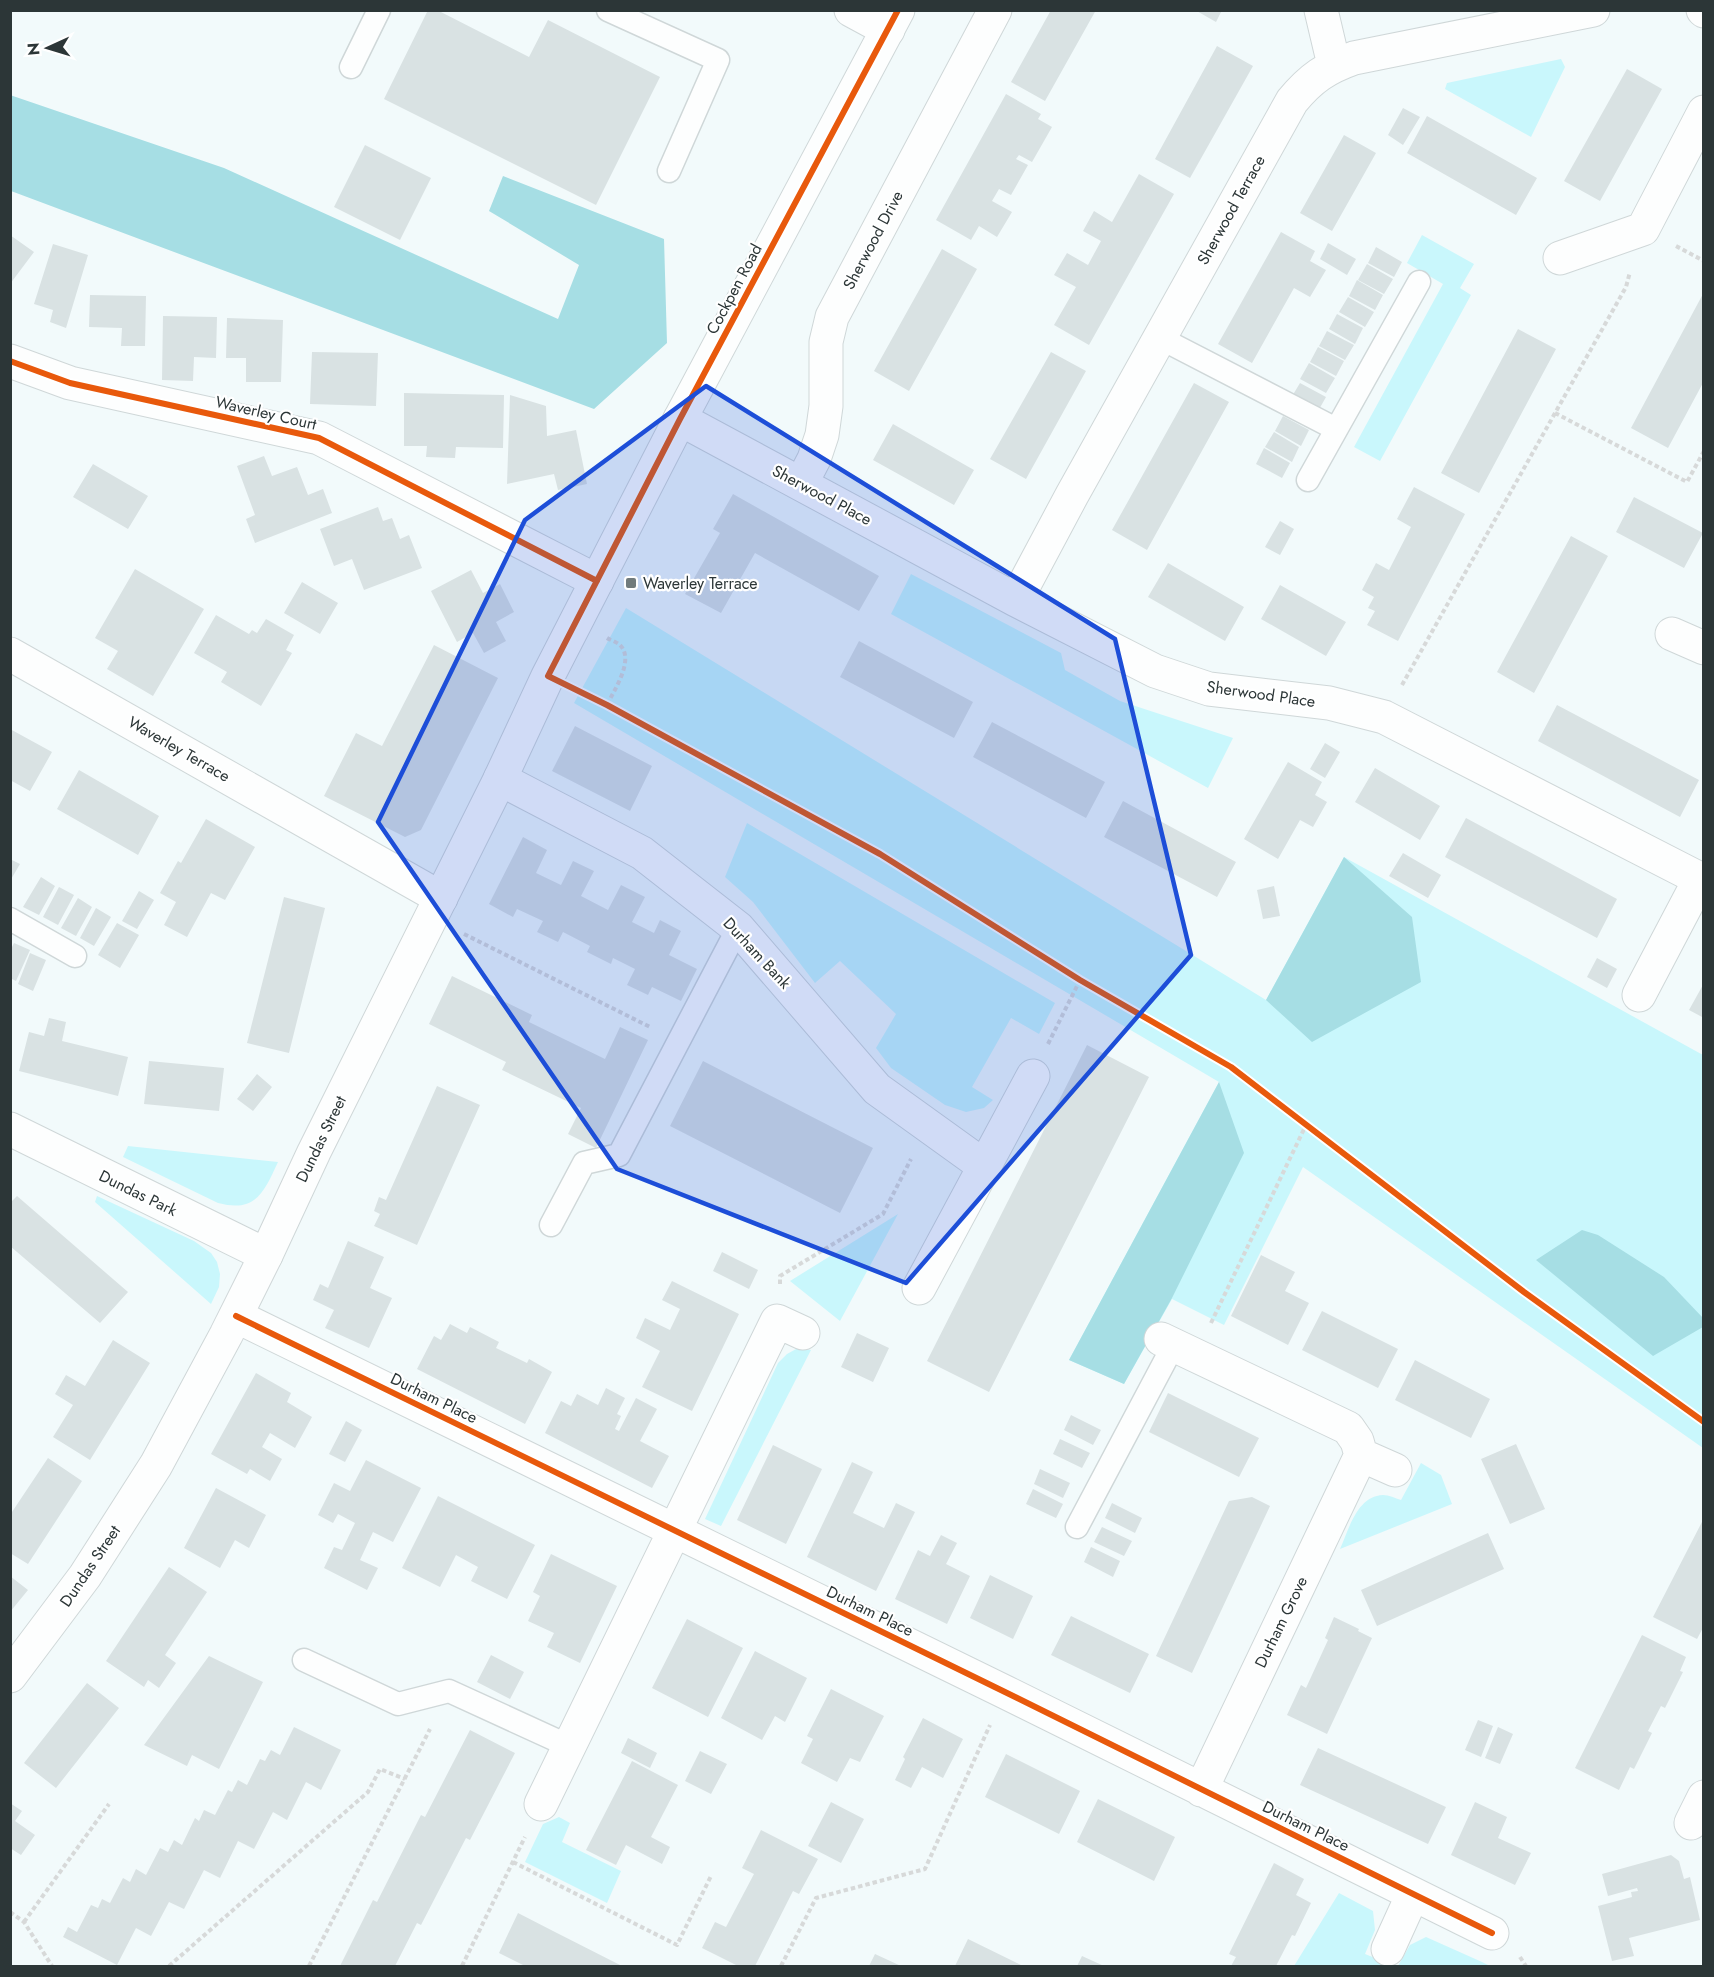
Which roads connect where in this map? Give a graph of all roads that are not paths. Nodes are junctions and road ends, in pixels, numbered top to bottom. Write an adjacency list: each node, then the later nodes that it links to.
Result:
1 (379, 10): 9 (lane)
2 (608, 10): 11 (lane)
3 (851, 10): 7 (street)
4 (994, 10): 19 (street, Sherwood Drive)
5 (1321, 10): 8 (street)
6 (1593, 10): 8 (street, Sherwood Terrace)
7 (893, 20): 16 (street, Cockpen Road)
8 (1334, 64): 14 (street, Sherwood Terrace)
9 (351, 67)
10 (1704, 112): 12 (street)
11 (669, 171)
12 (1560, 258)
13 (1419, 282): 17 (lane)
14 (1160, 338): 17 (lane); 21 (street, Sherwood Terrace)
15 (10, 362): 20 (street, Waverley Court)
16 (680, 419): 19 (street, Sherwood Place); 20 (street, Cockpen Road)
17 (1336, 429): 18 (lane)
18 (1308, 480)
19 (801, 484): 21 (street, Sherwood Place)
20 (597, 581): 25 (street, Dundas Street)
21 (1016, 600): 30 (street, Sherwood Place)
22 (1672, 634): 23 (street)
23 (1704, 648)
24 (10, 654): 26 (street, Waverley Terrace)
25 (500, 779): 26 (street, Dundas Street); 28 (street, Durham Bank)
26 (436, 908): 35 (street, Dundas Street)
27 (10, 919): 29 (lane)
28 (738, 928): 33 (street, Durham Bank); 34 (lane)
29 (75, 956)
30 (1640, 995)
31 (1033, 1076): 33 (street)
32 (10, 1130): 35 (street, Dundas Park)
33 (984, 1166): 36 (street)
34 (551, 1225)
35 (266, 1255): 37 (street, Dundas Street)
36 (919, 1288)
37 (236, 1316): 43 (street, Durham Place); 45 (street, Dundas Street)
38 (790, 1327): 43 (street)
39 (1176, 1347): 40 (street); 42 (lane)
40 (1361, 1455): 41 (street); 47 (street, Durham Grove)
41 (1395, 1470)
42 (1077, 1527)
43 (675, 1531): 46 (street); 47 (street, Durham Place)
44 (304, 1660): 46 (lane)
45 (10, 1676)
46 (569, 1746): 48 (street)
47 (1201, 1790): 49 (street, Durham Place)
48 (541, 1804)
49 (1413, 1894): 50 (street, Durham Place); 51 (street)
50 (1492, 1933)
51 (1388, 1949)

